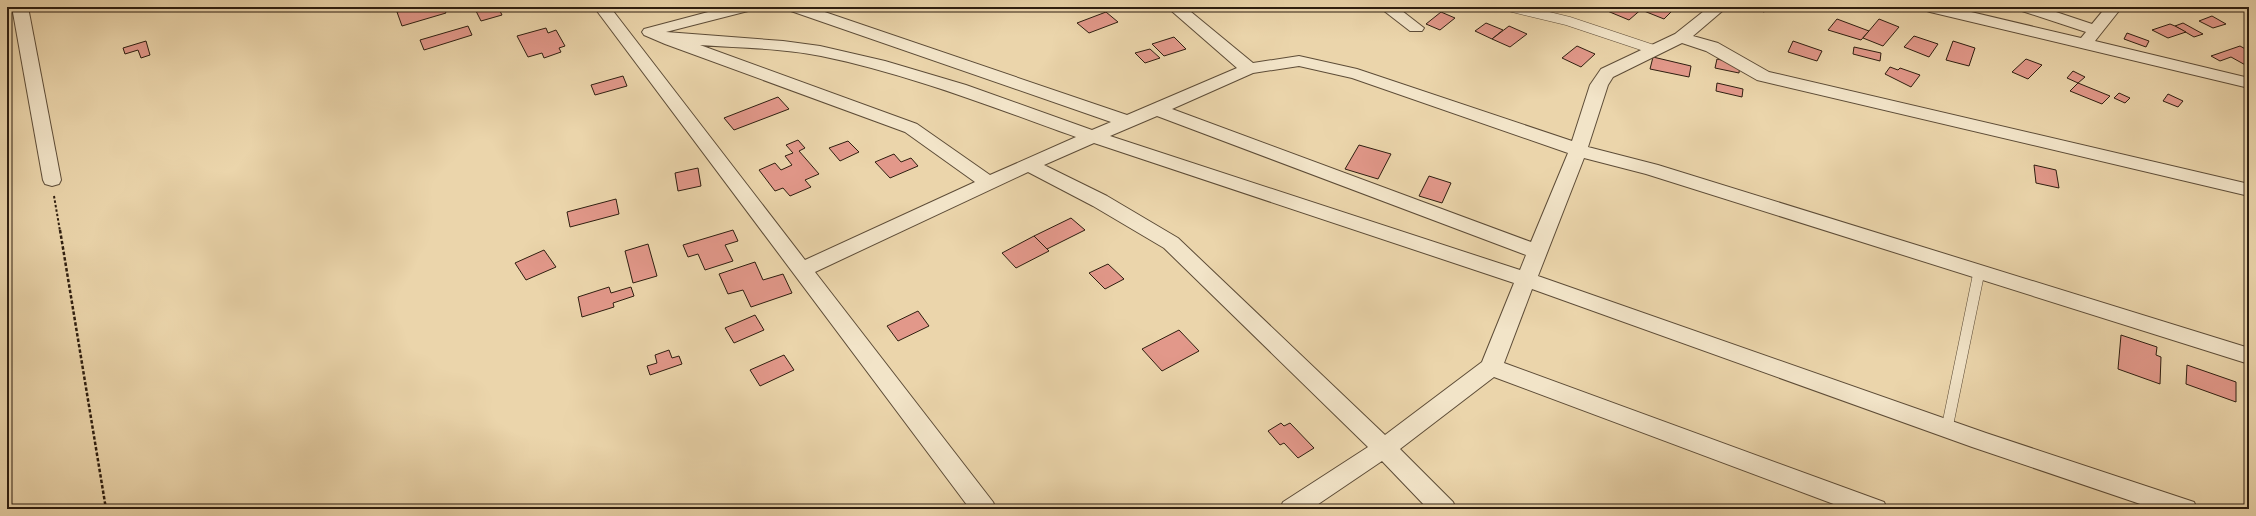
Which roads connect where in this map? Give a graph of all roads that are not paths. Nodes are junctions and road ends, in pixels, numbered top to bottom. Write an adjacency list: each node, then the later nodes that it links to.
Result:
1 (20, 7): 27 (street)
2 (602, 7): 15 (street)
3 (746, 7): 14 (street)
4 (794, 7): 23 (street)
5 (1175, 7): 20 (street)
6 (1387, 7): 12 (street)
7 (1510, 7): 19 (lane)
8 (1719, 7): 16 (street)
9 (1930, 7): 18 (street)
10 (2025, 7): 13 (street)
11 (2114, 7): 13 (street)
12 (1416, 28)
13 (2096, 30): 18 (street)
14 (650, 32): 15 (street); 17 (street)
15 (622, 34): 31 (street)
16 (1681, 37): 19 (street); 29 (street)
17 (671, 41): 24 (street); 28 (street)
18 (2085, 44): 21 (street)
19 (1656, 50): 25 (street)
20 (1249, 69): 22 (street); 25 (street)
21 (2249, 83)
22 (1158, 110): 23 (street); 30 (street)
23 (1129, 122): 24 (street)
24 (1093, 137): 26 (street); 33 (street)
25 (1578, 150): 30 (street); 32 (street)
26 (1028, 164): 28 (street); 37 (street)
27 (52, 180)
28 (989, 183): 31 (street)
29 (2249, 190)
30 (1536, 252): 33 (street)
31 (803, 269): 38 (street)
32 (1979, 272): 34 (street); 36 (lane)
33 (1525, 279): 35 (street); 36 (street)
34 (2249, 356)
35 (1491, 367): 37 (street); 41 (street)
36 (1947, 428): 42 (street)
37 (1384, 448): 39 (street); 40 (street)
38 (984, 509)
39 (1292, 509)
40 (1444, 509)
41 (1875, 509)
42 (2185, 509)

